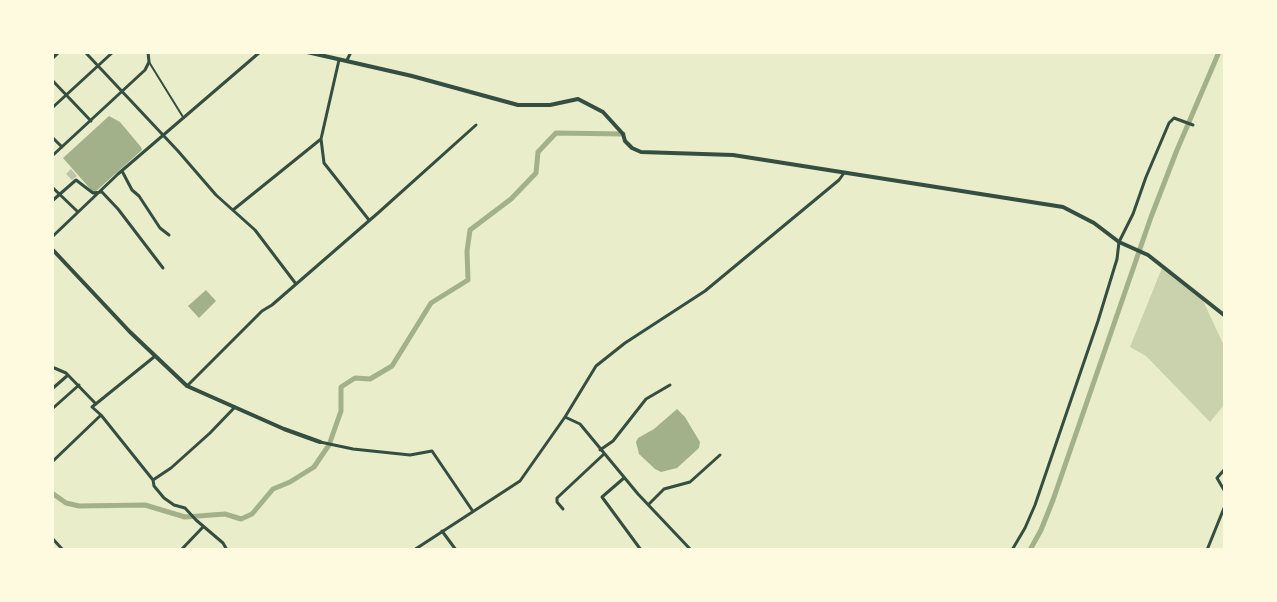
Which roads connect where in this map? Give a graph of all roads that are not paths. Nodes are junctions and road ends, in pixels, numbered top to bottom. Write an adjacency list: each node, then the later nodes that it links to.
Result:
1 (58, 52): 8 (main road)
2 (85, 52): 12 (street)
3 (113, 52): 12 (street)
4 (148, 52): 11 (street)
5 (260, 52): 17 (street)
6 (307, 52): 9 (main road)
7 (351, 52): 10 (street)
8 (52, 58)
9 (339, 58): 10 (main road); 23 (street)
10 (347, 60): 27 (main road)
11 (149, 62): 14 (street); 17 (street)
12 (97, 67): 14 (street); 15 (street)
13 (52, 80): 15 (street)
14 (122, 92): 18 (street); 21 (street)
15 (67, 95): 16 (street); 18 (street)
16 (52, 108)
17 (183, 117): 21 (street)
18 (91, 121): 24 (street)
19 (476, 124): 34 (street)
20 (1193, 125): 37 (street)
21 (163, 135): 26 (street); 32 (street)
22 (52, 136): 24 (street)
23 (321, 139): 32 (street); 34 (street)
24 (62, 147): 25 (street)
25 (52, 156)
26 (122, 171): 29 (street); 35 (street)
27 (844, 173): 37 (main road); 53 (street)
28 (52, 187): 30 (street)
29 (101, 192): 30 (street); 33 (street); 39 (street)
30 (60, 194): 31 (street); 33 (street)
31 (52, 201)
32 (233, 210): 40 (street)
33 (78, 212): 36 (street)
34 (369, 220): 40 (street)
35 (169, 235)
36 (52, 237)
37 (1119, 242): 41 (main road); 77 (street)
38 (52, 249): 42 (main road)
39 (163, 268)
40 (296, 284): 46 (street)
41 (1224, 315)
42 (154, 357): 46 (main road); 49 (street)
43 (52, 367): 44 (street)
44 (68, 375): 45 (street); 48 (street)
45 (79, 386): 49 (street); 51 (street)
46 (187, 386): 50 (main road)
47 (670, 386): 55 (street)
48 (52, 389)
49 (96, 404): 52 (street)
50 (235, 407): 54 (main road); 61 (street)
51 (52, 410)
52 (101, 415): 58 (street); 61 (street)
53 (565, 417): 55 (street); 66 (street)
54 (320, 442): 66 (street)
55 (600, 450): 56 (street)
56 (604, 454): 60 (street); 64 (street)
57 (720, 455): 63 (street)
58 (52, 462)
59 (1224, 470): 62 (street)
60 (624, 478): 63 (street); 75 (street)
61 (153, 480): 67 (street)
62 (1224, 490)
63 (649, 504): 76 (street)
64 (563, 508)
65 (1224, 508): 78 (street)
66 (473, 510): 68 (street)
67 (203, 527): 71 (street); 72 (street)
68 (442, 531): 73 (street); 74 (street)
69 (52, 538): 70 (street)
70 (63, 549)
71 (181, 549)
72 (227, 549)
73 (414, 549)
74 (456, 549)
75 (641, 549)
76 (691, 549)
77 (1012, 549)
78 (1207, 549)

